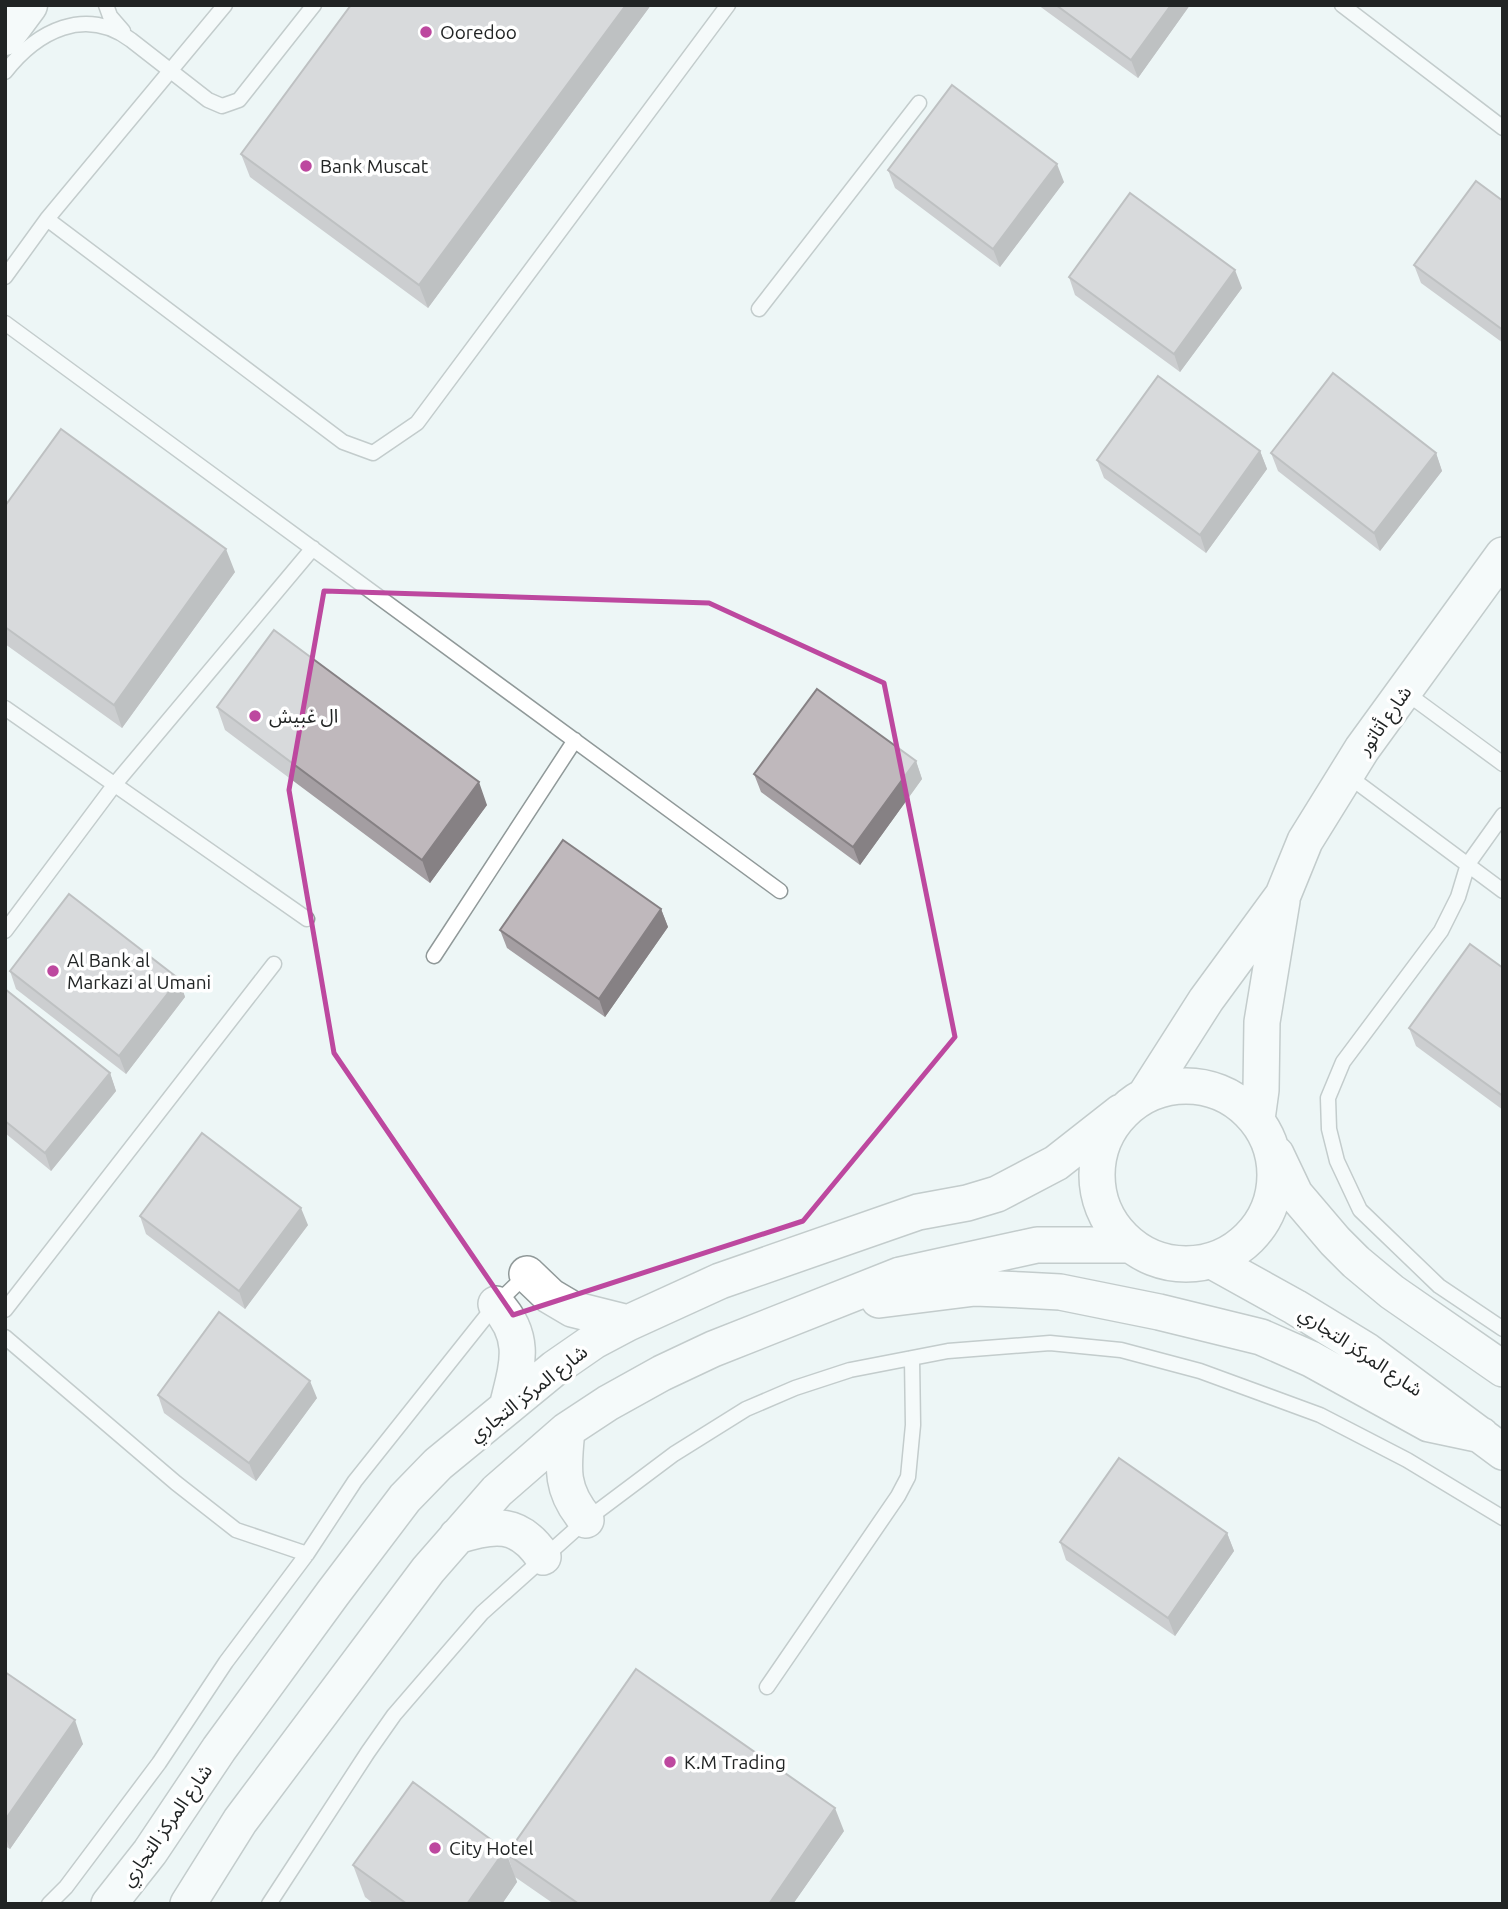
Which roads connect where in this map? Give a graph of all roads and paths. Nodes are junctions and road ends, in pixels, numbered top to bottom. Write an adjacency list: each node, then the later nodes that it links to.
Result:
1 (28, 5): 7 (main road)
2 (106, 5): 8 (lane)
3 (225, 5): 9 (lane)
4 (314, 5): 9 (lane)
5 (728, 5): 13 (lane)
6 (1342, 5): 12 (lane)
7 (5, 36)
8 (131, 40): 9 (lane); 10 (lane)
9 (172, 71): 13 (lane)
10 (5, 72)
11 (919, 103): 15 (lane)
12 (1503, 128)
13 (47, 219): 14 (lane)
14 (5, 277)
15 (759, 309)
16 (5, 323): 17 (lane)
17 (313, 548): 21 (lane); 24 (lane)
18 (1503, 555): 19 (street, شارع أتاتور)
19 (1404, 691): 22 (lane); 23 (street, شارع أتاتور)
20 (5, 708): 24 (lane)
21 (575, 740): 27 (lane); 32 (lane)
22 (1503, 764)
23 (1346, 774): 26 (lane); 29 (street, شارع أتاتور)
24 (115, 784): 30 (lane); 31 (lane)
25 (1503, 815): 26 (lane)
26 (1468, 864): 28 (lane); 43 (lane)
27 (780, 891)
28 (1503, 891)
29 (1283, 895): 34 (street, شارع أتاتور); 35 (street, شارع أتاتور)
30 (307, 919)
31 (5, 931)
32 (434, 956)
33 (274, 964): 41 (lane)
34 (1133, 1103): 35 (street); 36 (street); 42 (street, شارع المركز التجاري)
35 (1264, 1132): 37 (street); 46 (street)
36 (1130, 1245): 37 (street); 40 (street)
37 (1212, 1261): 49 (street, شارع المركز التجاري)
38 (527, 1273): 39 (lane); 42 (street)
39 (496, 1304): 47 (street); 53 (lane)
40 (823, 1306): 48 (street); 49 (street)
41 (5, 1310)
42 (628, 1323): 47 (street, شارع المركز التجاري)
43 (1503, 1329)
44 (5, 1337): 53 (lane)
45 (912, 1358): 50 (lane); 51 (lane); 55 (lane)
46 (1503, 1369)
47 (507, 1407): 57 (street, شارع المركز التجاري)
48 (567, 1430): 51 (street); 52 (street)
49 (1492, 1443)
50 (1503, 1518)
51 (586, 1520): 54 (lane)
52 (457, 1536): 54 (street); 58 (street)
53 (307, 1555): 56 (lane)
54 (543, 1557): 59 (lane)
55 (767, 1687)
56 (48, 1904)
57 (109, 1904)
58 (188, 1904)
59 (269, 1904)

